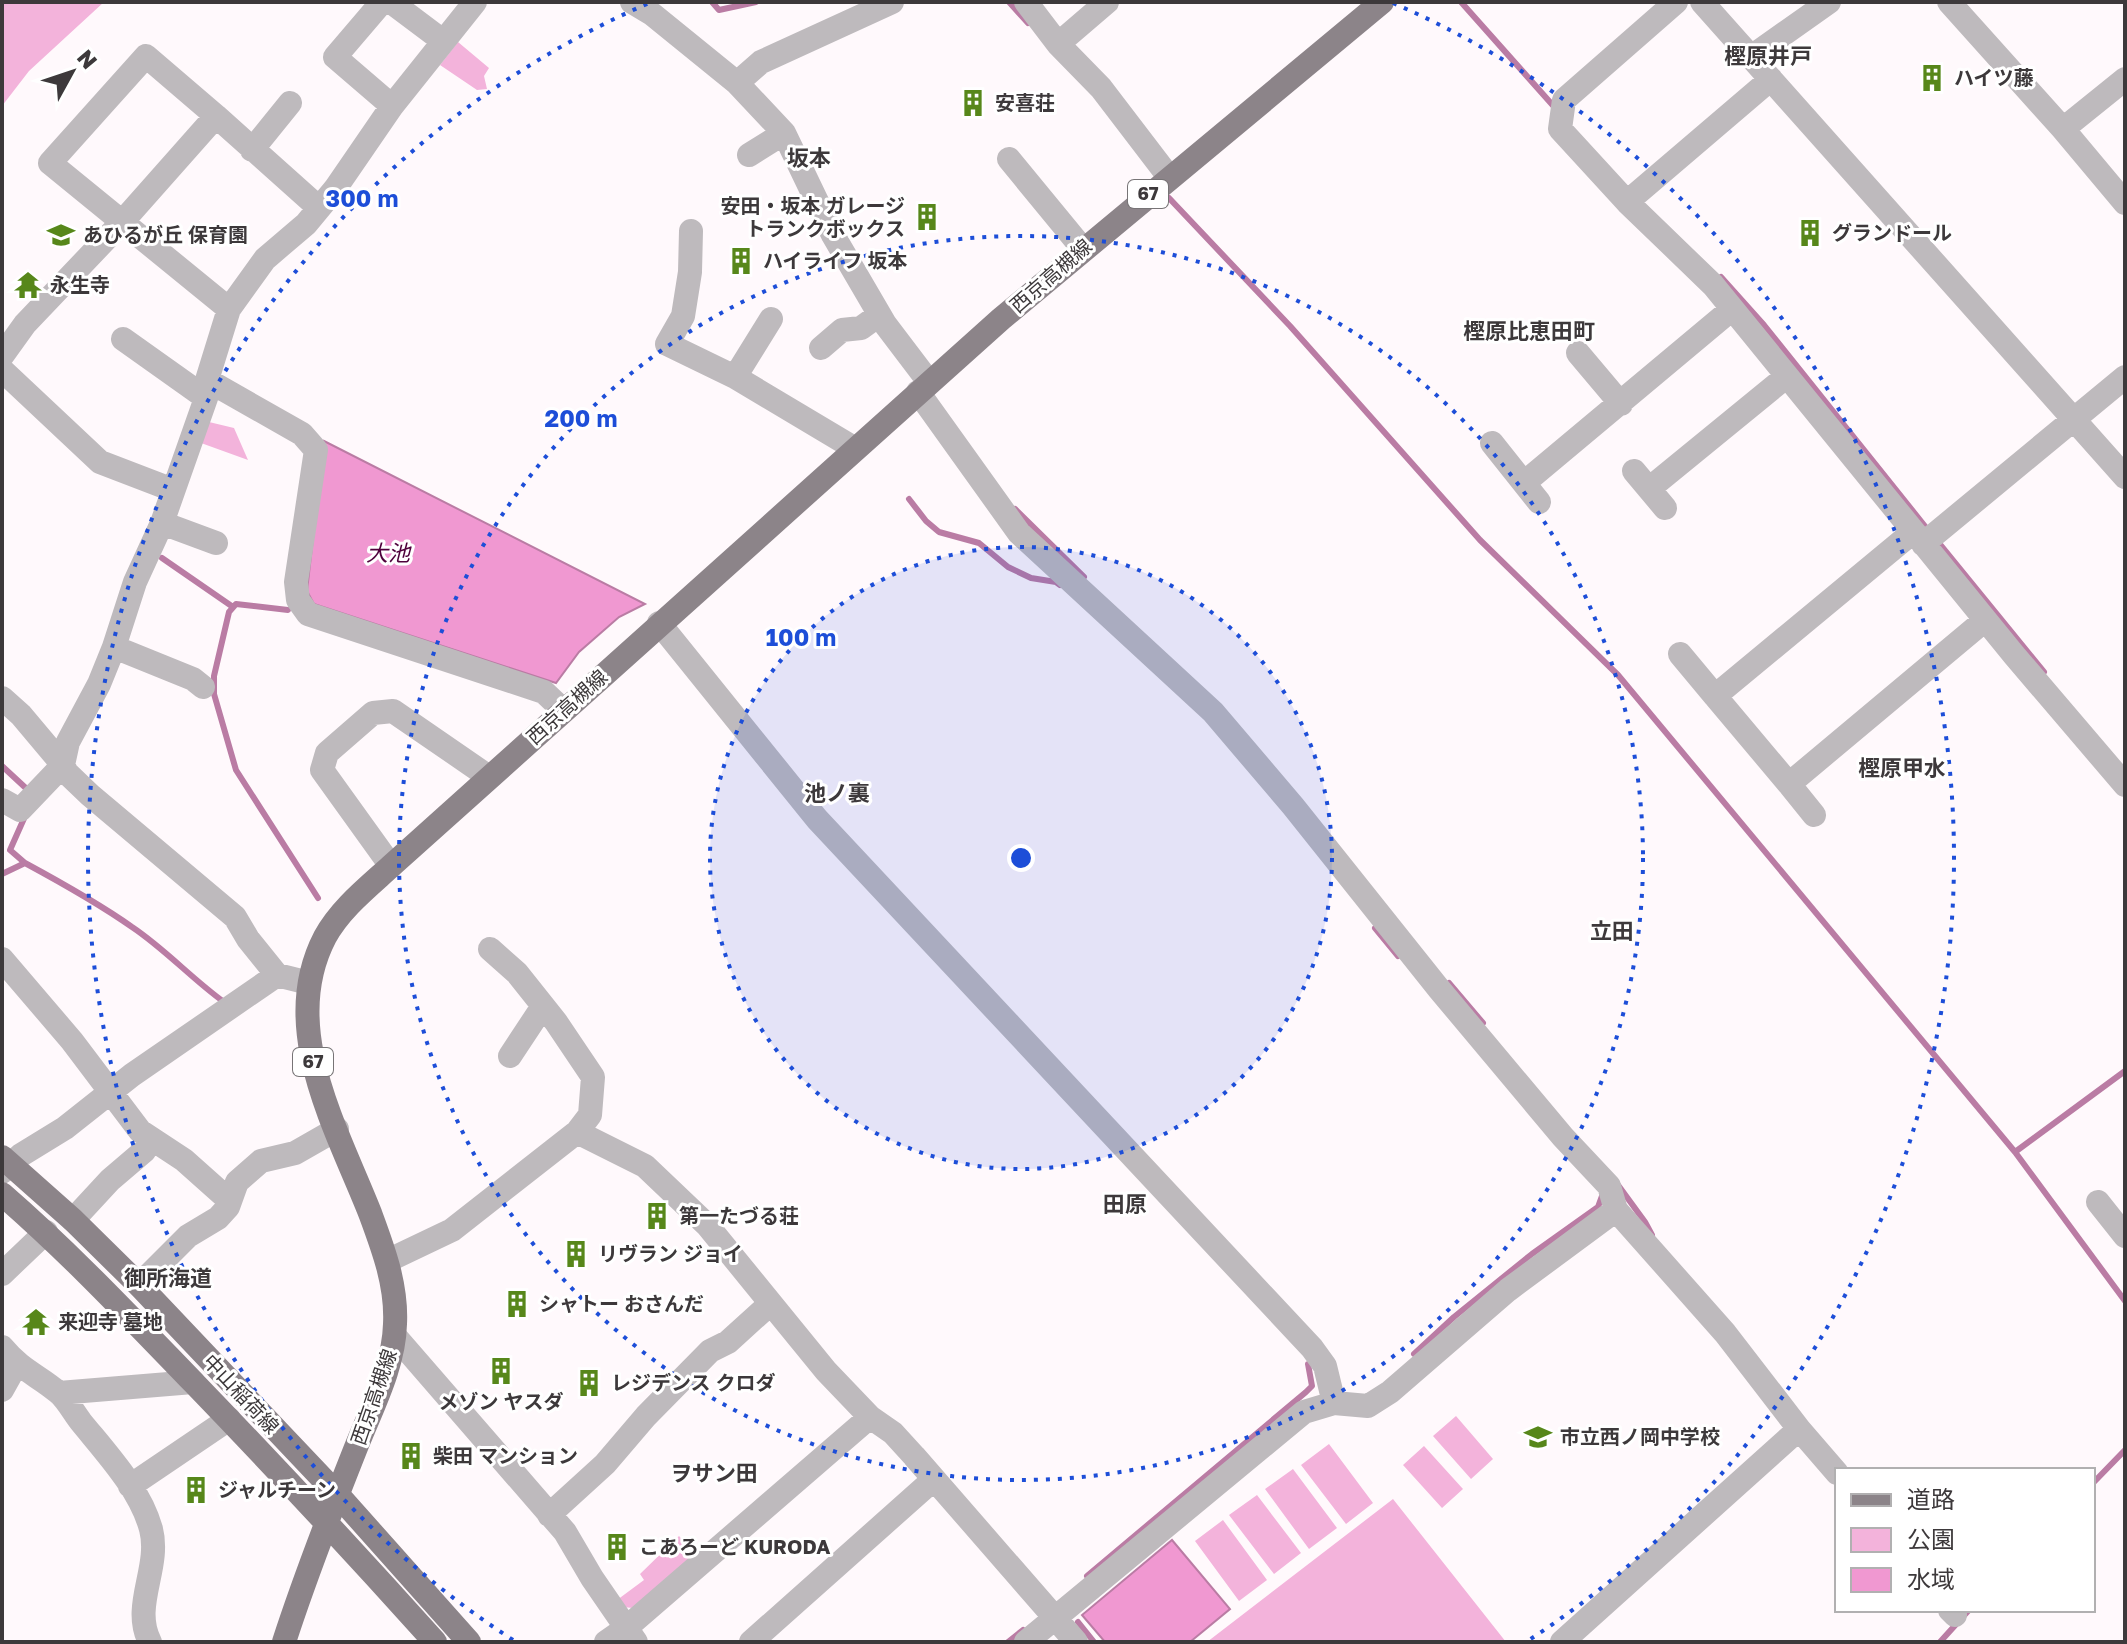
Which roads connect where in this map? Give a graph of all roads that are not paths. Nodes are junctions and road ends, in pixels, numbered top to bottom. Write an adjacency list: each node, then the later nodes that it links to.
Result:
1 (382, 2): 20 (street)
2 (391, 2): 13 (street)
3 (475, 2): 13 (street)
4 (632, 2): 18 (street)
5 (892, 2): 18 (street)
6 (1026, 2): 14 (street)
7 (1107, 2): 14 (street)
8 (1382, 2): 27 (main road, 西京高槻線 / 67)
9 (1676, 2): 28 (street)
10 (1702, 2): 15 (street)
11 (1829, 2): 15 (street)
12 (1949, 2): 22 (street)
13 (443, 41): 20 (street)
14 (1058, 44): 27 (street)
15 (1751, 57): 16 (street)
16 (1771, 79): 28 (street); 49 (street)
17 (2125, 79): 22 (street)
18 (737, 83): 23 (street)
19 (290, 103): 24 (street)
20 (392, 106): 30 (street)
21 (216, 116): 24 (street); 31 (street); 31 (street)
22 (2063, 129): 29 (street)
23 (784, 133): 25 (street); 36 (street)
24 (252, 150): 30 (street)
25 (749, 155)
26 (1009, 159): 33 (street)
27 (1169, 177): 33 (main road, 西京高槻線 / 67)
28 (1627, 202): 35 (street)
29 (2125, 203)
30 (319, 208): 34 (street)
31 (123, 221): 34 (street); 41 (street)
32 (691, 231): 44 (street)
33 (1083, 249): 46 (main road, 西京高槻線 / 67)
34 (229, 309): 47 (street)
35 (1732, 309): 43 (street); 48 (street)
36 (879, 315): 39 (street); 46 (street)
37 (771, 319): 44 (street)
38 (123, 339): 47 (street)
39 (821, 348)
40 (1578, 353): 48 (street)
41 (2, 356)
42 (2, 370): 53 (street)
43 (1787, 376): 54 (street); 56 (street)
44 (735, 377): 51 (street)
45 (2125, 377): 49 (street)
46 (924, 387): 51 (main road, 西京高槻線 / 67); 87 (street)
47 (207, 389): 53 (street); 65 (street)
48 (1621, 404): 50 (street)
49 (2073, 418): 52 (street); 56 (street)
50 (1492, 443)
51 (854, 448): 59 (main road, 西京高槻線 / 67)
52 (2125, 477)
53 (173, 490): 55 (street)
54 (1665, 508)
55 (162, 523): 57 (street); 60 (street)
56 (1918, 538): 58 (street); 63 (street)
57 (216, 543)
58 (1985, 620): 68 (street); 69 (street)
59 (659, 623): 65 (main road, 西京高槻線 / 67); 100 (street)
60 (114, 647): 62 (street); 66 (street)
61 (1680, 654): 63 (street)
62 (203, 687)
63 (1715, 696): 68 (street)
64 (2, 698): 66 (street)
65 (563, 710): 67 (main road, 西京高槻線 / 67)
66 (63, 765): 70 (street); 75 (street)
67 (489, 777): 72 (main road, 西京高槻線 / 67); 72 (street)
68 (1789, 784): 71 (street)
69 (2125, 785)
70 (2, 800)
71 (1814, 815)
72 (391, 866): 76 (main road, 西京高槻線 / 67)
73 (490, 949): 77 (street)
74 (2, 959): 79 (street)
75 (277, 975): 76 (street); 79 (street)
76 (309, 983): 80 (main road, 西京高槻線 / 67)
77 (543, 1006): 78 (street); 81 (street)
78 (510, 1056)
79 (111, 1092): 82 (street); 83 (street)
80 (337, 1129): 85 (street); 91 (main road, 西京高槻線 / 67)
81 (577, 1132): 91 (street); 94 (street)
82 (151, 1141): 85 (street); 88 (street)
83 (4, 1164): 88 (main road, 中山稲荷線)
84 (2, 1194): 89 (main road, 中山稲荷線)
85 (230, 1201): 93 (street)
86 (2098, 1202): 90 (street)
87 (1616, 1210): 100 (street); 103 (street)
88 (73, 1220): 93 (main road, 中山稲荷線)
89 (46, 1232): 92 (street); 97 (main road, 中山稲荷線)
90 (2125, 1236)
91 (387, 1261): 95 (main road, 西京高槻線 / 67)
92 (2, 1274)
93 (139, 1285): 107 (main road, 中山稲荷線)
94 (770, 1304): 101 (street); 108 (street)
95 (395, 1336): 107 (main road, 西京高槻線 / 67); 108 (street)
96 (9, 1356): 98 (street); 99 (street)
97 (193, 1382): 99 (street); 102 (main road, 中山稲荷線)
98 (2, 1390)
99 (59, 1393): 106 (street)
100 (1334, 1403): 110 (street)
101 (870, 1417): 105 (street); 111 (street)
102 (229, 1419): 106 (street); 109 (main road, 中山稲荷線)
103 (1799, 1429): 104 (street); 119 (street)
104 (1835, 1471)
105 (933, 1480): 110 (street); 116 (street)
106 (130, 1486): 112 (street)
107 (338, 1495): 109 (main road, 西京高槻線 / 67); 115 (main road, 中山稲荷線)
108 (549, 1515): 111 (street)
109 (327, 1520): 113 (main road, 西京高槻線 / 67); 114 (main road, 中山稲荷線)
110 (1049, 1611): 117 (street); 118 (street)
111 (622, 1637)
112 (150, 1642)
113 (284, 1642)
114 (435, 1642)
115 (469, 1642)
116 (751, 1642)
117 (1026, 1642)
118 (1076, 1642)
119 (1562, 1642)

